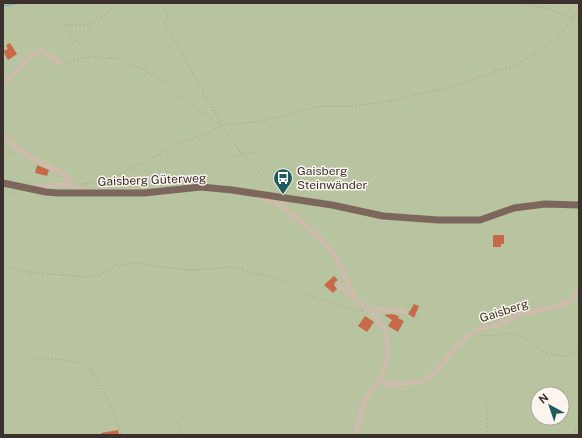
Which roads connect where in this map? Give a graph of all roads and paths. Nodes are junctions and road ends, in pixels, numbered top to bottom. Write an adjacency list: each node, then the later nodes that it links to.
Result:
1 (120, 3): 7 (path)
2 (159, 3): 10 (path)
3 (520, 3): 5 (path)
4 (579, 10): 5 (path)
5 (572, 19): 6 (path); 10 (path)
6 (579, 21)
7 (94, 56): 8 (path); 10 (path)
8 (61, 63): 9 (street)
9 (3, 82)
10 (222, 125): 15 (path); 18 (path)
11 (3, 136): 13 (street)
12 (3, 150): 13 (path)
13 (22, 152): 18 (street)
14 (255, 152): 15 (path)
15 (241, 154): 16 (path); 22 (path)
16 (228, 158)
17 (3, 183): 19 (main road, Gaisberg Güterweg)
18 (71, 184): 19 (street); 20 (street)
19 (25, 187): 20 (main road, Gaisberg Güterweg)
20 (90, 193): 21 (main road, Gaisberg Güterweg)
21 (262, 195): 22 (main road); 27 (street)
22 (281, 198): 23 (main road)
23 (579, 205)
24 (3, 267): 28 (path)
25 (338, 284): 27 (street)
26 (579, 292): 30 (street, Gaisberg)
27 (355, 297): 28 (street)
28 (371, 312): 29 (street); 33 (street)
29 (404, 312)
30 (471, 334): 31 (path); 33 (street, Gaisberg)
31 (579, 354)
32 (35, 358): 37 (path)
33 (379, 381): 39 (street)
34 (486, 402): 40 (path)
35 (174, 419): 38 (path)
36 (579, 421): 41 (path)
37 (122, 435)
38 (176, 435)
39 (355, 435)
40 (488, 435)
41 (573, 435)

